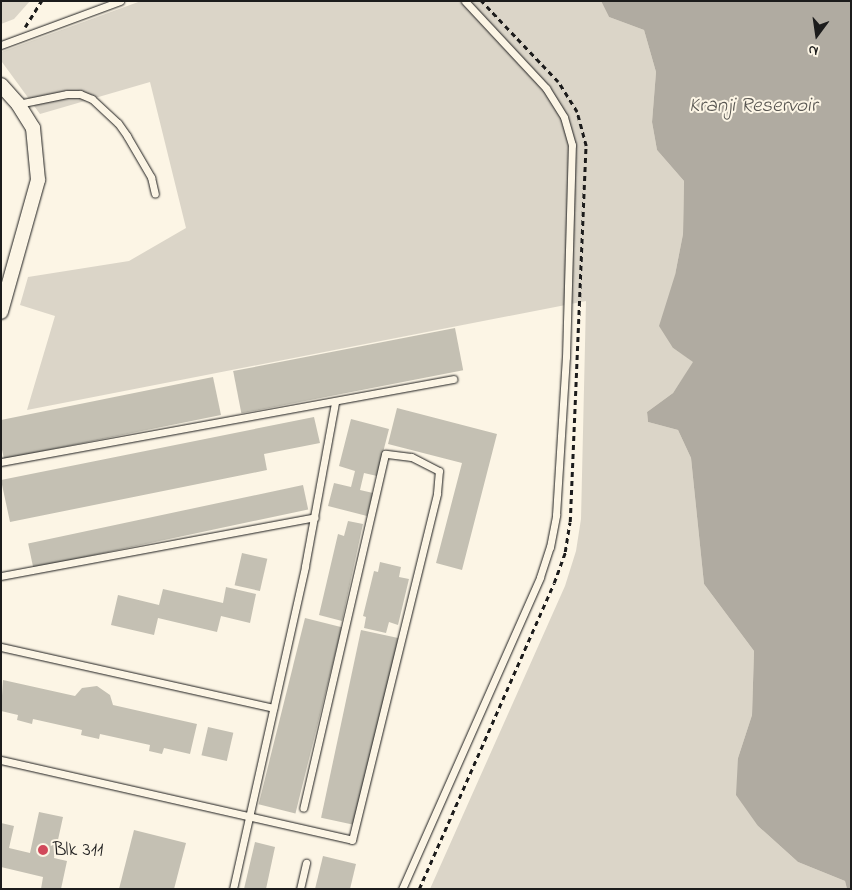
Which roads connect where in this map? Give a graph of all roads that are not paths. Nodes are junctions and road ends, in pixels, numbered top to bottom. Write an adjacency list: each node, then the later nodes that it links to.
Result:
1 (120, 1): 3 (lane)
2 (465, 1): 21 (lane)
3 (1, 45)
4 (1, 85): 5 (street)
5 (18, 104): 6 (lane); 7 (street)
6 (155, 194)
7 (1, 312)
8 (453, 379): 9 (lane)
9 (335, 402): 10 (lane); 11 (lane)
10 (1, 462)
11 (315, 517): 12 (lane); 14 (lane)
12 (1, 576)
13 (1, 647): 14 (lane)
14 (273, 708): 17 (lane)
15 (1, 760): 17 (lane)
16 (303, 808): 17 (lane)
17 (248, 818): 19 (lane)
18 (306, 863): 20 (lane)
19 (233, 889)
20 (300, 889)
21 (402, 889)

